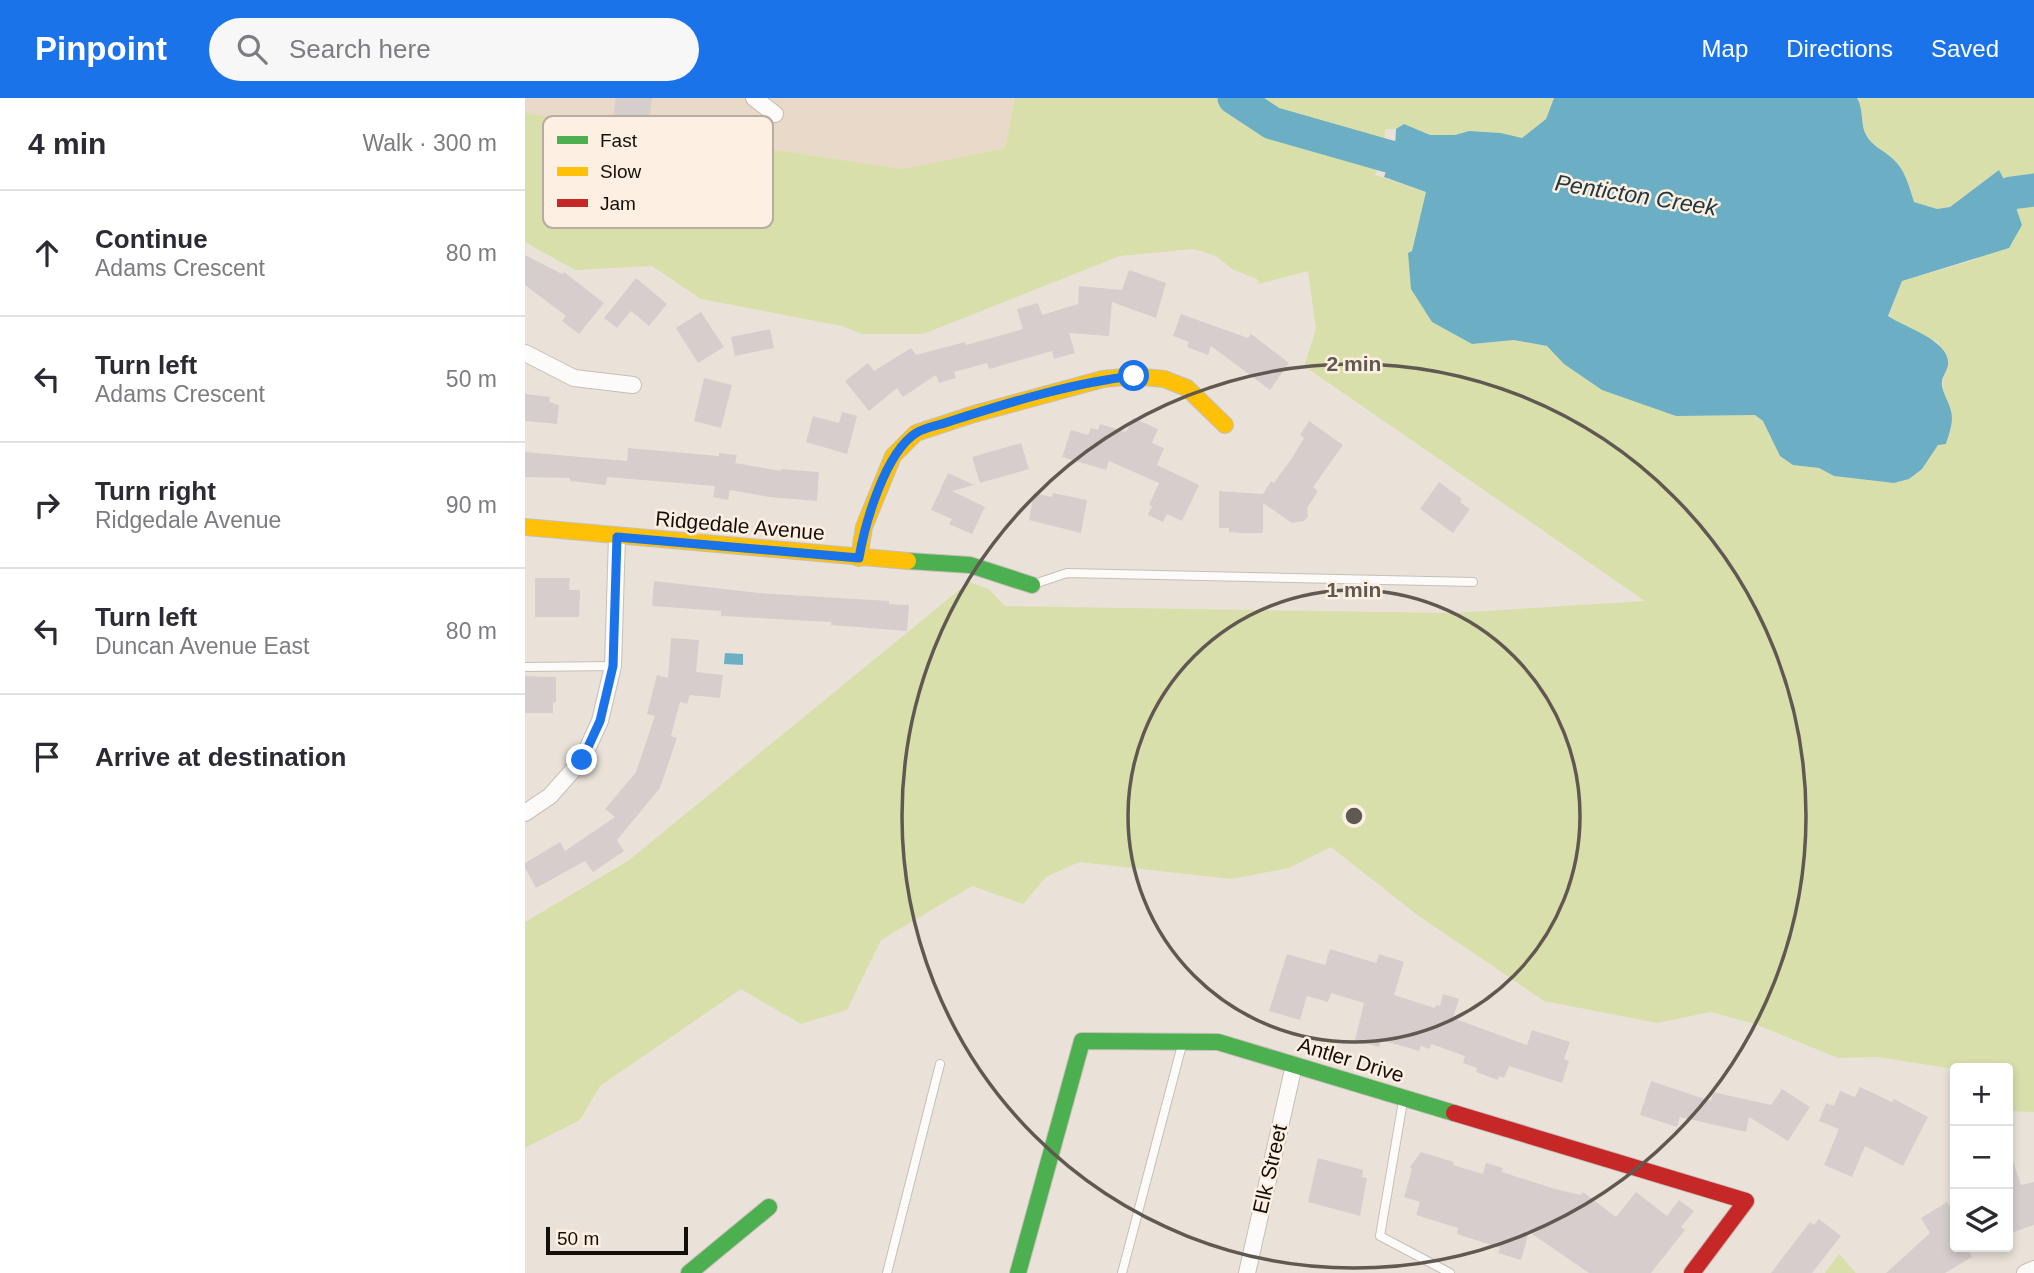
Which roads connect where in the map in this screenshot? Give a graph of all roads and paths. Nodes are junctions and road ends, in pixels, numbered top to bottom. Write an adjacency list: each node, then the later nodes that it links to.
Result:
1 (754, 98): 2 (street)
2 (775, 114)
3 (525, 354): 4 (street)
4 (633, 385)
5 (1225, 425): 8 (street)
6 (525, 527): 7 (street, Ridgedale Avenue)
7 (617, 537): 8 (street, Ridgedale Avenue); 11 (street)
8 (859, 558): 10 (street, Ridgedale Avenue)
9 (1473, 582): 10 (lane)
10 (1032, 585)
11 (613, 666): 12 (lane); 13 (street)
12 (525, 667)
13 (525, 813)
14 (1183, 1042): 16 (street, Antler Drive); 22 (street, Antler Drive); 23 (lane)
15 (940, 1064): 21 (lane)
16 (1294, 1065): 17 (street, Antler Drive); 24 (street, Elk Street)
17 (1404, 1098): 25 (lane); 26 (street, Antler Drive)
18 (769, 1207): 20 (street)
19 (2034, 1269): 27 (street)
20 (689, 1273)
21 (887, 1273)
22 (1018, 1273)
23 (1122, 1273)
24 (1247, 1273)
25 (1450, 1273)
26 (1692, 1273)
27 (2025, 1273)

